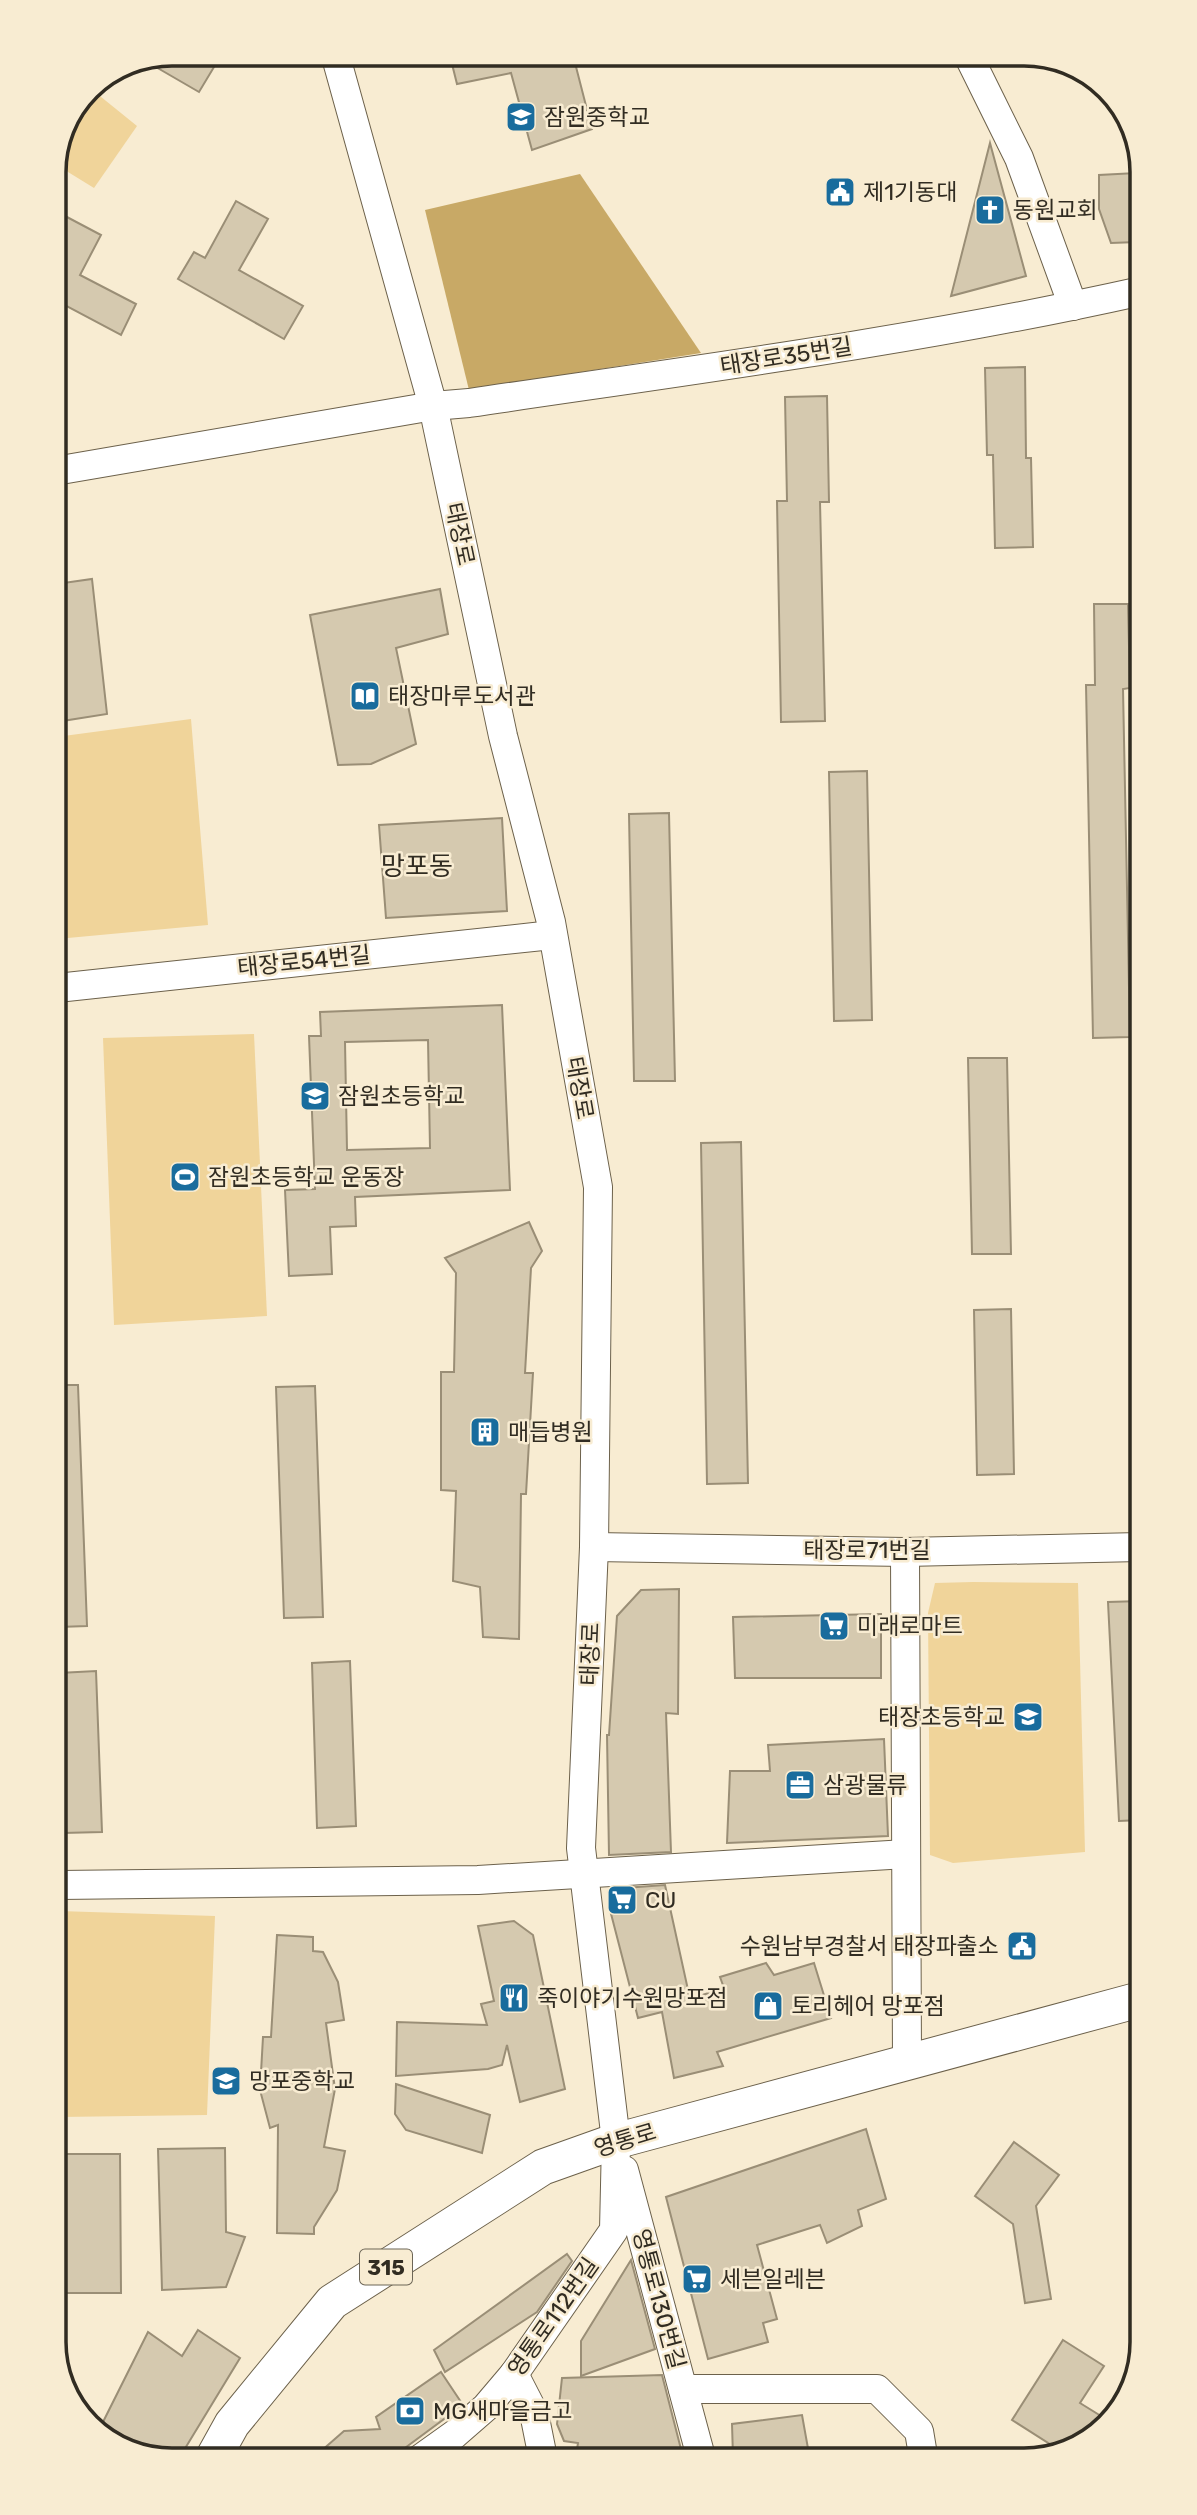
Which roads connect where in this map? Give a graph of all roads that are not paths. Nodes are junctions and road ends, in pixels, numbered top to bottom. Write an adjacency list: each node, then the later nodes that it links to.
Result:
1 (339, 67): 5 (street, 태장로)
2 (974, 67): 4 (street)
3 (1130, 294): 4 (street, 태장로35번길)
4 (1073, 306): 5 (street, 태장로35번길)
5 (433, 406): 6 (street, 태장로35번길); 7 (street, 태장로)
6 (67, 469)
7 (552, 934): 8 (street, 태장로54번길); 9 (street, 태장로)
8 (67, 987)
9 (594, 1547): 11 (street, 태장로71번길); 13 (street, 태장로)
10 (1130, 1547): 11 (street, 태장로71번길)
11 (905, 1552): 12 (street)
12 (906, 1854): 13 (street); 16 (street)
13 (585, 1872): 14 (street); 17 (street, 태장로)
14 (67, 1885)
15 (1130, 2002): 16 (main road, 영통로 / 315)
16 (907, 2062): 17 (main road, 영통로 / 315)
17 (616, 2141): 18 (street, 영통로112번길); 19 (street, 영통로130번길); 20 (main road, 영통로 / 315)
18 (514, 2374): 21 (street, 영통로112번길); 22 (street)
19 (683, 2389): 23 (street, 영통로130번길); 24 (street)
20 (219, 2448)
21 (435, 2448)
22 (541, 2448)
23 (699, 2448)
24 (922, 2448)

